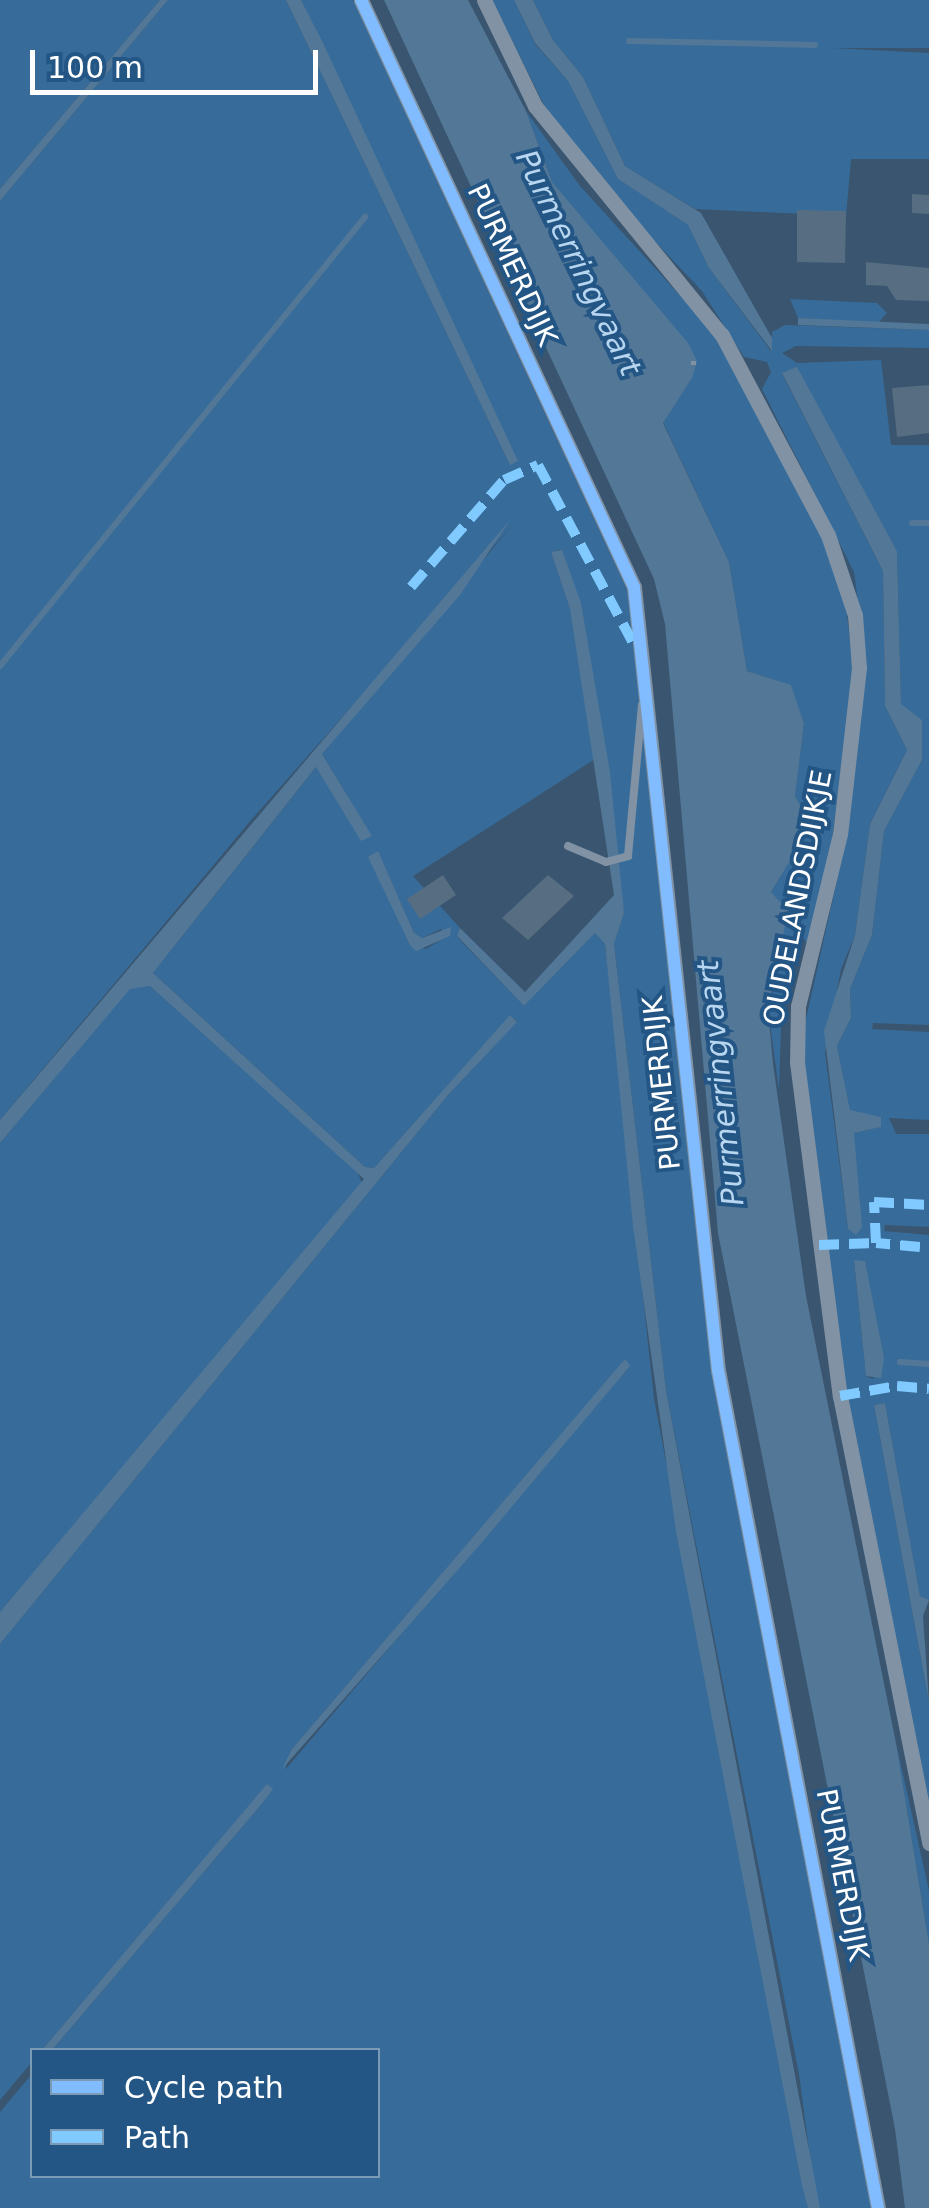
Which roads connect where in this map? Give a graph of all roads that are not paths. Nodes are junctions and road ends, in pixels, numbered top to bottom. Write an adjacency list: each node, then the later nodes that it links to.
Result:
1 (361, 0): 6 (street, PURMERDIJK)
2 (484, 0): 5 (street, OUDELANDSDIJKJE)
3 (645, 690): 4 (lane)
4 (568, 846)
5 (929, 1844)
6 (878, 2208)

